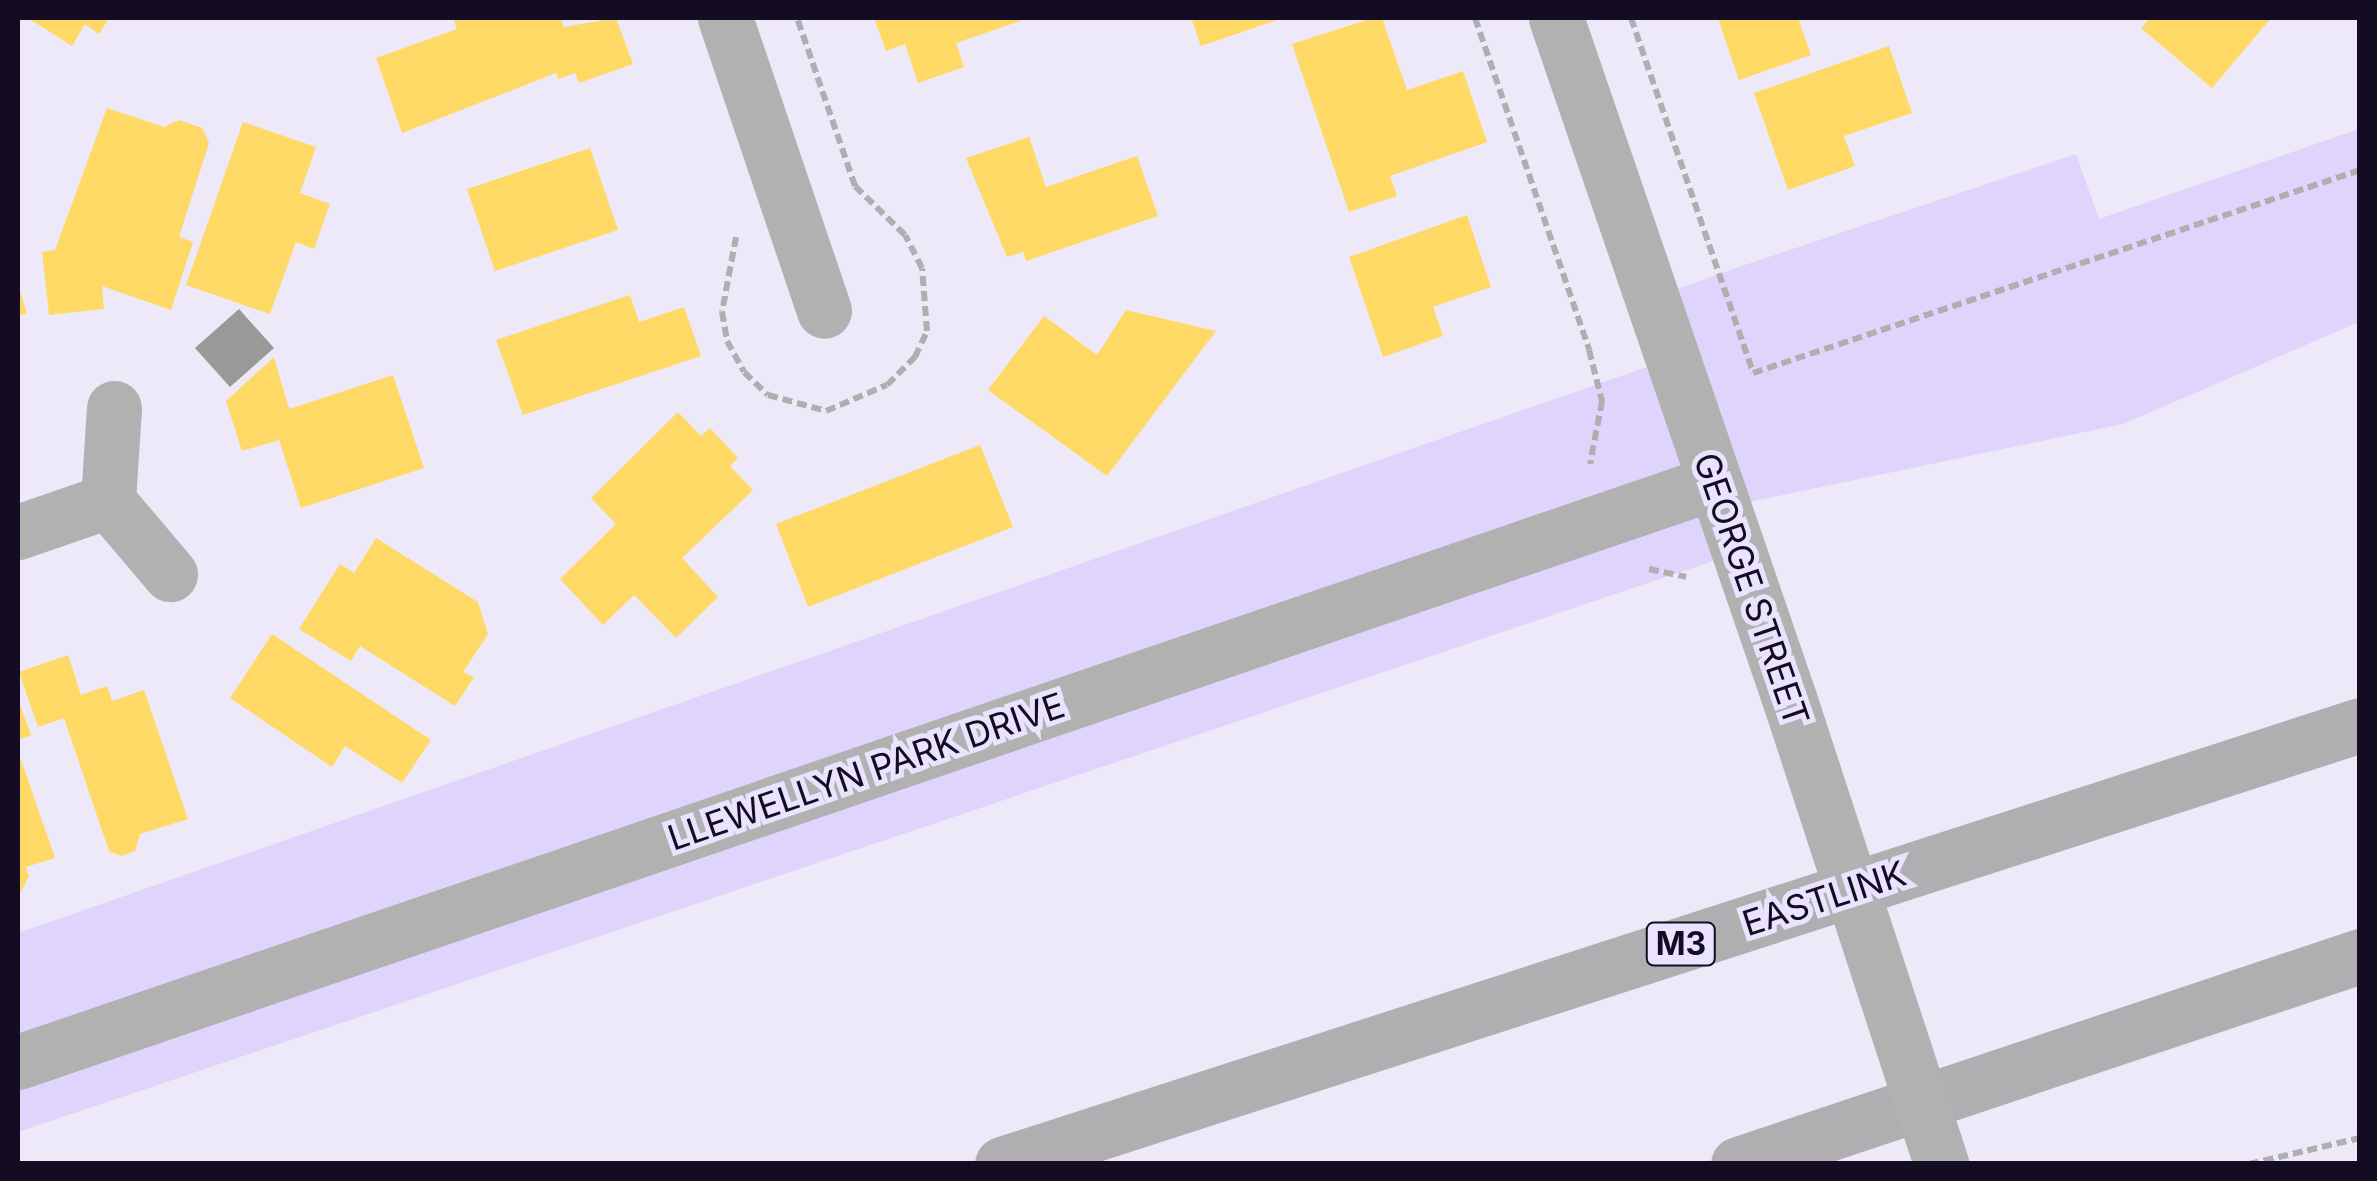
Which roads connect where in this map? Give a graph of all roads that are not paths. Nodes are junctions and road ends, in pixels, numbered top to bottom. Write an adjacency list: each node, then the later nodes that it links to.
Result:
1 (725, 18): 3 (street)
2 (1556, 18): 5 (street, GEORGE STREET)
3 (824, 311)
4 (114, 408): 6 (street)
5 (1716, 482): 11 (street, LLEWELLYN PARK DRIVE); 14 (street, GEORGE STREET, bridge)
6 (108, 501): 7 (street); 8 (street)
7 (18, 532)
8 (170, 574)
9 (2360, 725): 12 (highway, EASTLINK / M3)
10 (2360, 956): 13 (highway)
11 (18, 1062)
12 (1002, 1164)
13 (1738, 1164)
14 (1942, 1164)

